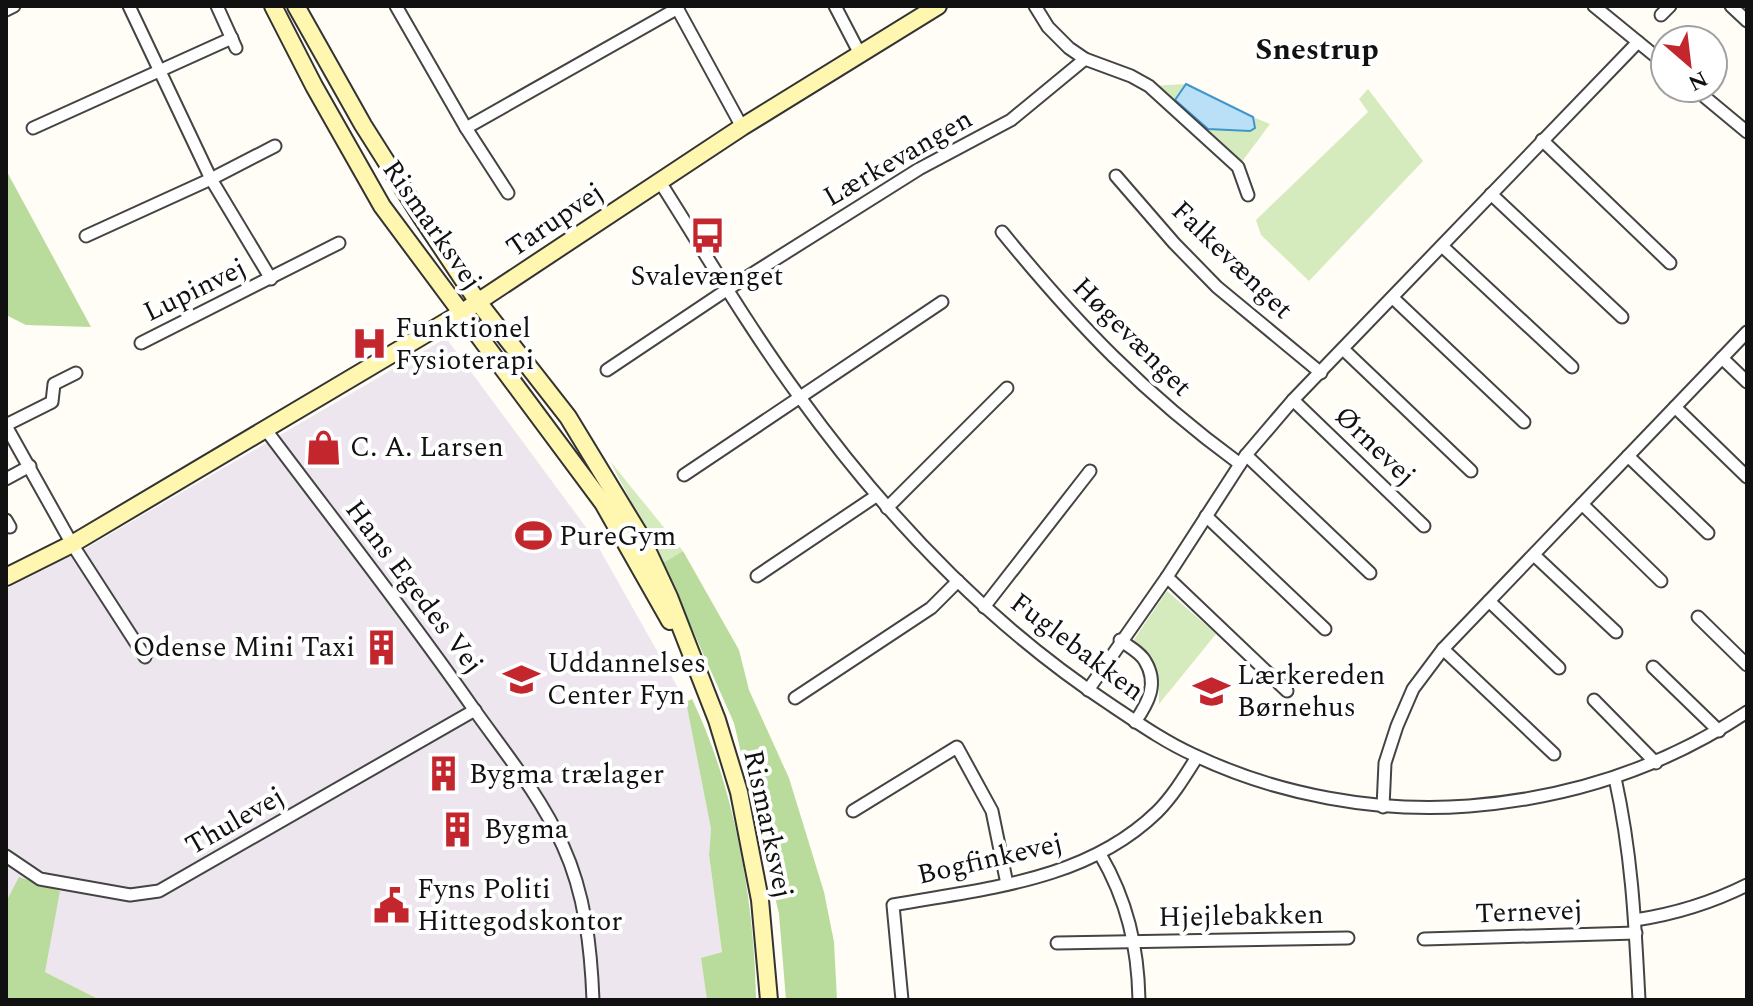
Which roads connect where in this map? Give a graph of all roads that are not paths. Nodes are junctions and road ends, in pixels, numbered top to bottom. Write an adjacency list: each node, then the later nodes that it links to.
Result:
1 (14, 6): 13 (street)
2 (129, 6): 19 (street, Lupinvej)
3 (217, 6): 19 (street)
4 (273, 6): 43 (main road, Rismarksvej)
5 (296, 6): 41 (main road, Rismarksvej)
6 (396, 6): 23 (street)
7 (835, 6): 17 (street)
8 (938, 6): 17 (main road, Tarupvej)
9 (1035, 6): 18 (street)
10 (1594, 6): 15 (street)
11 (1731, 6): 14 (street)
12 (677, 7): 21 (street); 23 (street)
13 (6, 10)
14 (1747, 21)
15 (1638, 42): 16 (street); 25 (street, Ørnevej)
16 (1649, 51)
17 (860, 54): 21 (main road, Tarupvej)
18 (1085, 59): 32 (street); 39 (street, Lærkevangen)
19 (158, 71): 22 (street); 28 (street, Lupinvej)
20 (1713, 104): 24 (street)
21 (742, 127): 29 (main road, Tarupvej)
22 (33, 128)
23 (466, 128): 30 (street)
24 (1747, 132)
25 (1542, 140): 31 (street, Ørnevej); 37 (street)
26 (275, 146): 28 (street)
27 (1116, 176): 52 (street, Falkevænget)
28 (211, 179): 34 (street); 38 (street, Lupinvej)
29 (660, 182): 39 (street, Fuglebakken); 41 (main road, Tarupvej)
30 (508, 193)
31 (1491, 194): 36 (street, Ørnevej); 44 (street)
32 (1248, 195)
33 (1002, 232): 62 (street, Høgevænget)
34 (86, 236)
35 (339, 243): 38 (street, Lupinvej)
36 (1442, 246): 40 (street, Ørnevej); 49 (street)
37 (1670, 263)
38 (271, 279): 46 (street, Lupinvej)
39 (728, 289): 50 (street); 55 (street, Fuglebakken)
40 (1393, 298): 47 (street, Ørnevej); 58 (street)
41 (478, 302): 43 (main road, Tarupvej); 91 (main road, Rismarksvej)
42 (942, 302): 55 (street)
43 (461, 313): 60 (main road, Tarupvej); 91 (main road, Rismarksvej)
44 (1622, 317)
45 (1747, 332): 48 (street)
46 (141, 343)
47 (1343, 349): 52 (street, Ørnevej); 65 (street, Ørnevej)
48 (1722, 358): 53 (street); 57 (street)
49 (1572, 367)
50 (607, 370)
51 (76, 373): 59 (street)
52 (1321, 373): 56 (street, Ørnevej)
53 (1747, 382)
54 (1007, 388): 71 (street)
55 (799, 397): 66 (street); 69 (street, Fuglebakken)
56 (1293, 400): 62 (street, Ørnevej); 73 (street, Ørnevej)
57 (1675, 407): 61 (street); 67 (street)
58 (1524, 422)
59 (6, 426): 63 (street)
60 (266, 430): 75 (main road, Tarupvej); 99 (street, Hans Egedes Vej)
61 (1628, 456): 70 (street); 74 (street)
62 (1243, 459): 72 (street, Ørnevej); 77 (street)
63 (30, 466): 68 (street); 75 (street)
64 (1090, 471): 84 (street)
65 (1471, 471)
66 (684, 475)
67 (1747, 477)
68 (6, 479)
69 (876, 496): 71 (street, Fuglebakken); 78 (street)
70 (1582, 504): 76 (street); 82 (street)
71 (887, 508): 81 (street, Fuglebakken)
72 (1206, 516): 80 (street, Ørnevej); 86 (street)
73 (1424, 526)
74 (1708, 533)
75 (72, 544): 79 (main road, Tarupvej); 90 (street)
76 (1534, 555): 83 (street); 87 (street)
77 (1370, 573)
78 (757, 576)
79 (6, 577)
80 (1167, 577): 88 (street, Ørnevej); 96 (street)
81 (958, 581): 84 (street, Fuglebakken); 97 (street)
82 (1661, 581)
83 (1489, 601): 89 (street); 94 (street)
84 (984, 607): 95 (street, Fuglebakken)
85 (1698, 617): 92 (street)
86 (1325, 629)
87 (1616, 632)
88 (1120, 640): 95 (street, Ørnevej); 101 (street)
89 (1443, 649): 103 (street); 107 (street)
90 (145, 657)
91 (694, 664): 119 (main road, Rismarksvej)
92 (1747, 665)
93 (1653, 667): 102 (street)
94 (1559, 668)
95 (1088, 690): 101 (street, Fuglebakken)
96 (1287, 691)
97 (795, 698)
98 (1594, 700): 105 (street)
99 (475, 710): 110 (street, Thulevej); 118 (street, Hans Egedes Vej)
100 (1747, 712): 102 (street, Fuglebakken)
101 (1135, 722): 104 (street, Fuglebakken)
102 (1719, 731): 105 (street, Fuglebakken)
103 (1554, 754)
104 (1197, 757): 107 (street, Fuglebakken); 109 (street, Bogfinkevej)
105 (1656, 763): 106 (street, Fuglebakken)
106 (1615, 778): 107 (street, Fuglebakken); 113 (street)
107 (1383, 807)
108 (853, 811): 111 (street)
109 (1100, 854): 111 (street, Bogfinkevej); 116 (street, Hjejlebakken)
110 (6, 856)
111 (1007, 884): 120 (street, Bogfinkevej)
112 (1747, 885): 113 (street, Ternevej)
113 (1635, 926): 115 (street, Ternevej); 122 (street)
114 (1348, 938): 116 (street, Hjejlebakken)
115 (1424, 939)
116 (1135, 942): 117 (street, Hjejlebakken); 121 (street, Hjejlebakken)
117 (1057, 943)
118 (593, 1000)
119 (769, 1000)
120 (902, 1000)
121 (1139, 1000)
122 (1639, 1000)

